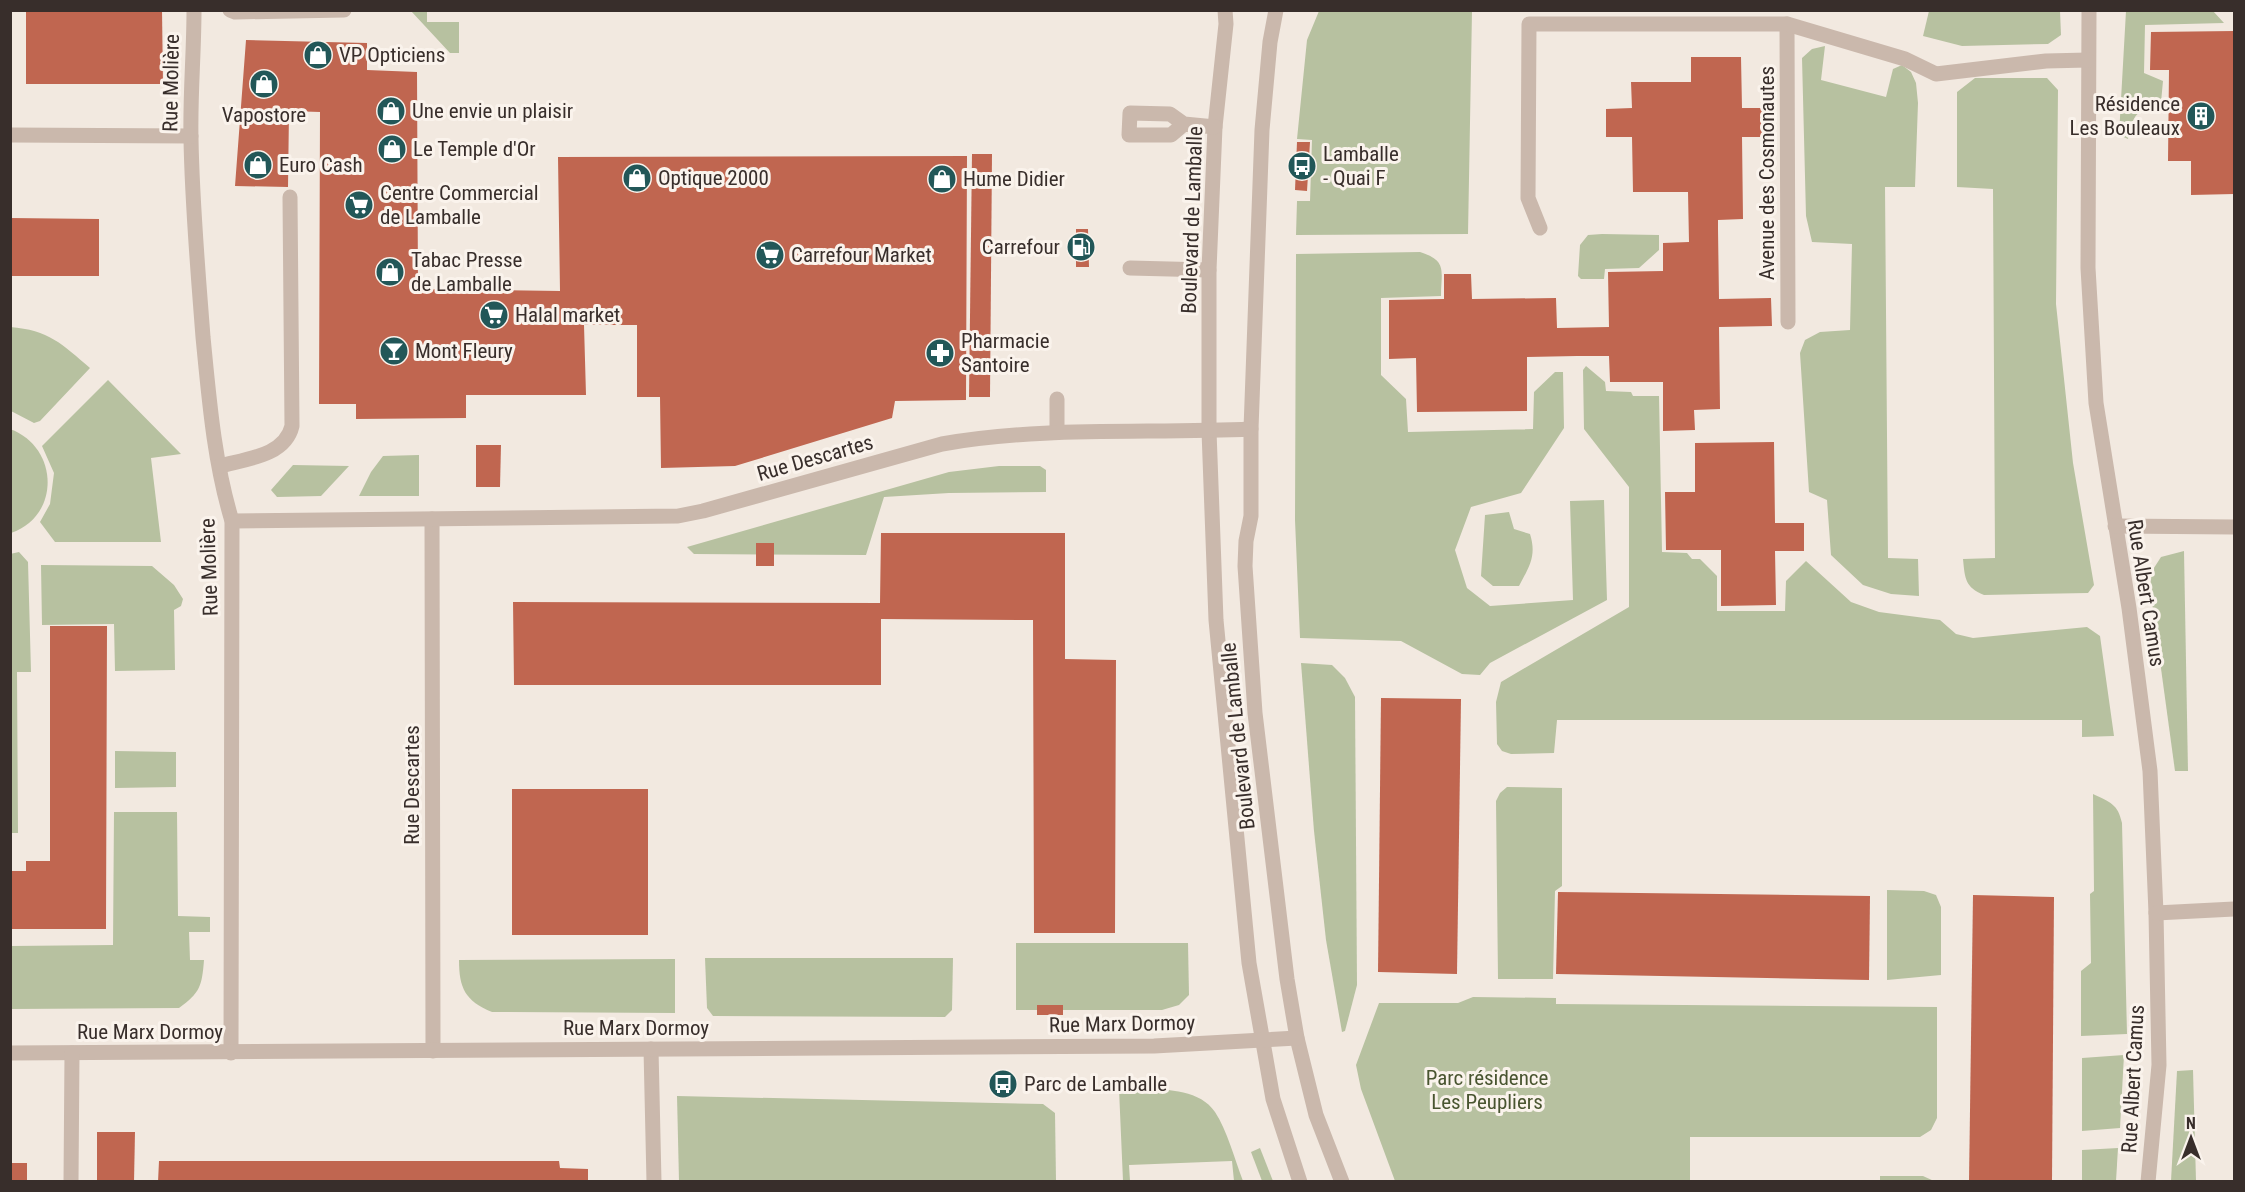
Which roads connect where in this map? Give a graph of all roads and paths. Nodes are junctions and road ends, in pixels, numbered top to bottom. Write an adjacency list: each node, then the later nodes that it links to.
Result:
1 (194, 10): 13 (street, Rue Molière)
2 (230, 10): 3 (street)
3 (344, 10)
4 (1226, 10): 11 (street, Boulevard de Lamballe)
5 (1276, 10): 20 (street, Boulevard de Lamballe)
6 (2089, 10): 9 (street, Rue Albert Camus)
7 (1528, 17): 8 (street); 15 (street)
8 (1787, 24): 9 (street); 18 (street, Avenue des Cosmonautes)
9 (2088, 60): 26 (street, Rue Albert Camus)
10 (1184, 124): 10 (street); 11 (street)
11 (1215, 127): 17 (street, Boulevard de Lamballe)
12 (10, 135): 13 (street)
13 (191, 136): 23 (street, Rue Molière)
14 (291, 197): 23 (street)
15 (1540, 228)
16 (1130, 268): 17 (street)
17 (1209, 270): 21 (street, Boulevard de Lamballe)
18 (1788, 322)
19 (1056, 399): 22 (street)
20 (1251, 429): 21 (street); 30 (street, Boulevard de Lamballe)
21 (1209, 431): 22 (street, Rue Descartes); 31 (street, Boulevard de Lamballe)
22 (1057, 432): 24 (street, Rue Descartes)
23 (220, 466): 25 (street, Rue Molière)
24 (432, 519): 25 (street, Rue Descartes); 33 (street, Rue Descartes)
25 (232, 521): 36 (street, Rue Molière)
26 (2115, 526): 27 (street); 29 (street, Rue Albert Camus)
27 (2235, 527)
28 (2235, 909): 29 (street)
29 (2156, 913): 41 (street, Rue Albert Camus)
30 (1298, 1038): 31 (street); 40 (street, Boulevard de Lamballe)
31 (1262, 1041): 32 (street, Rue Marx Dormoy); 39 (street, Boulevard de Lamballe)
32 (651, 1049): 33 (street, Rue Marx Dormoy); 38 (street)
33 (433, 1051): 36 (street, Rue Marx Dormoy)
34 (10, 1053): 35 (street, Rue Marx Dormoy)
35 (72, 1053): 36 (street, Rue Marx Dormoy); 37 (street)
36 (231, 1053)
37 (71, 1182)
38 (654, 1182)
39 (1300, 1182)
40 (1342, 1182)
41 (2148, 1182)

